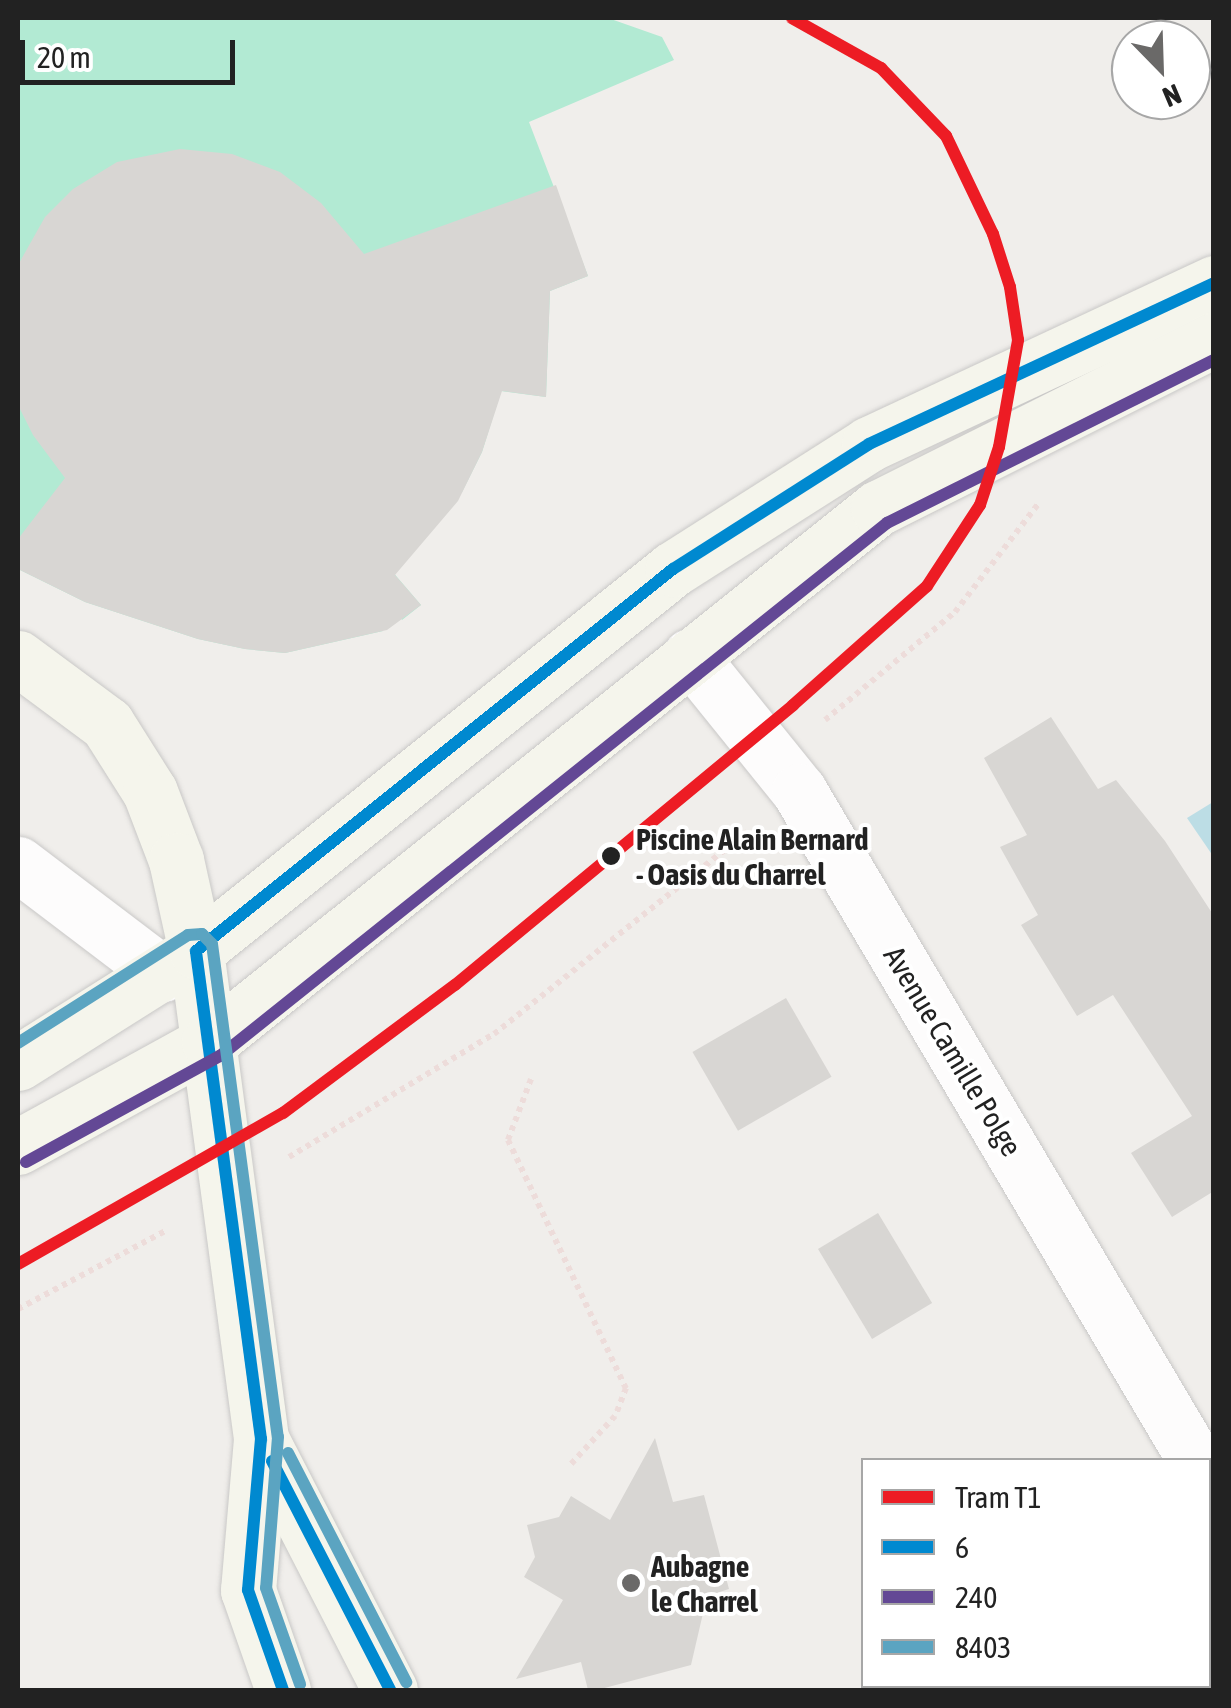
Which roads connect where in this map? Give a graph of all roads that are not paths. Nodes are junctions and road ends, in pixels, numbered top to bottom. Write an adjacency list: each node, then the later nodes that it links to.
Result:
1 (1214, 283): 6 (main road)
2 (1214, 340): 3 (main road)
3 (690, 656): 7 (main road); 11 (street, Avenue Camille Polge)
4 (18, 658): 6 (main road)
5 (18, 864): 6 (street)
6 (180, 962): 7 (main road); 8 (main road)
7 (209, 1042): 9 (main road); 10 (main road)
8 (18, 1063)
9 (18, 1147)
10 (261, 1440): 12 (main road); 13 (main road)
11 (1193, 1458)
12 (283, 1690)
13 (390, 1690)

